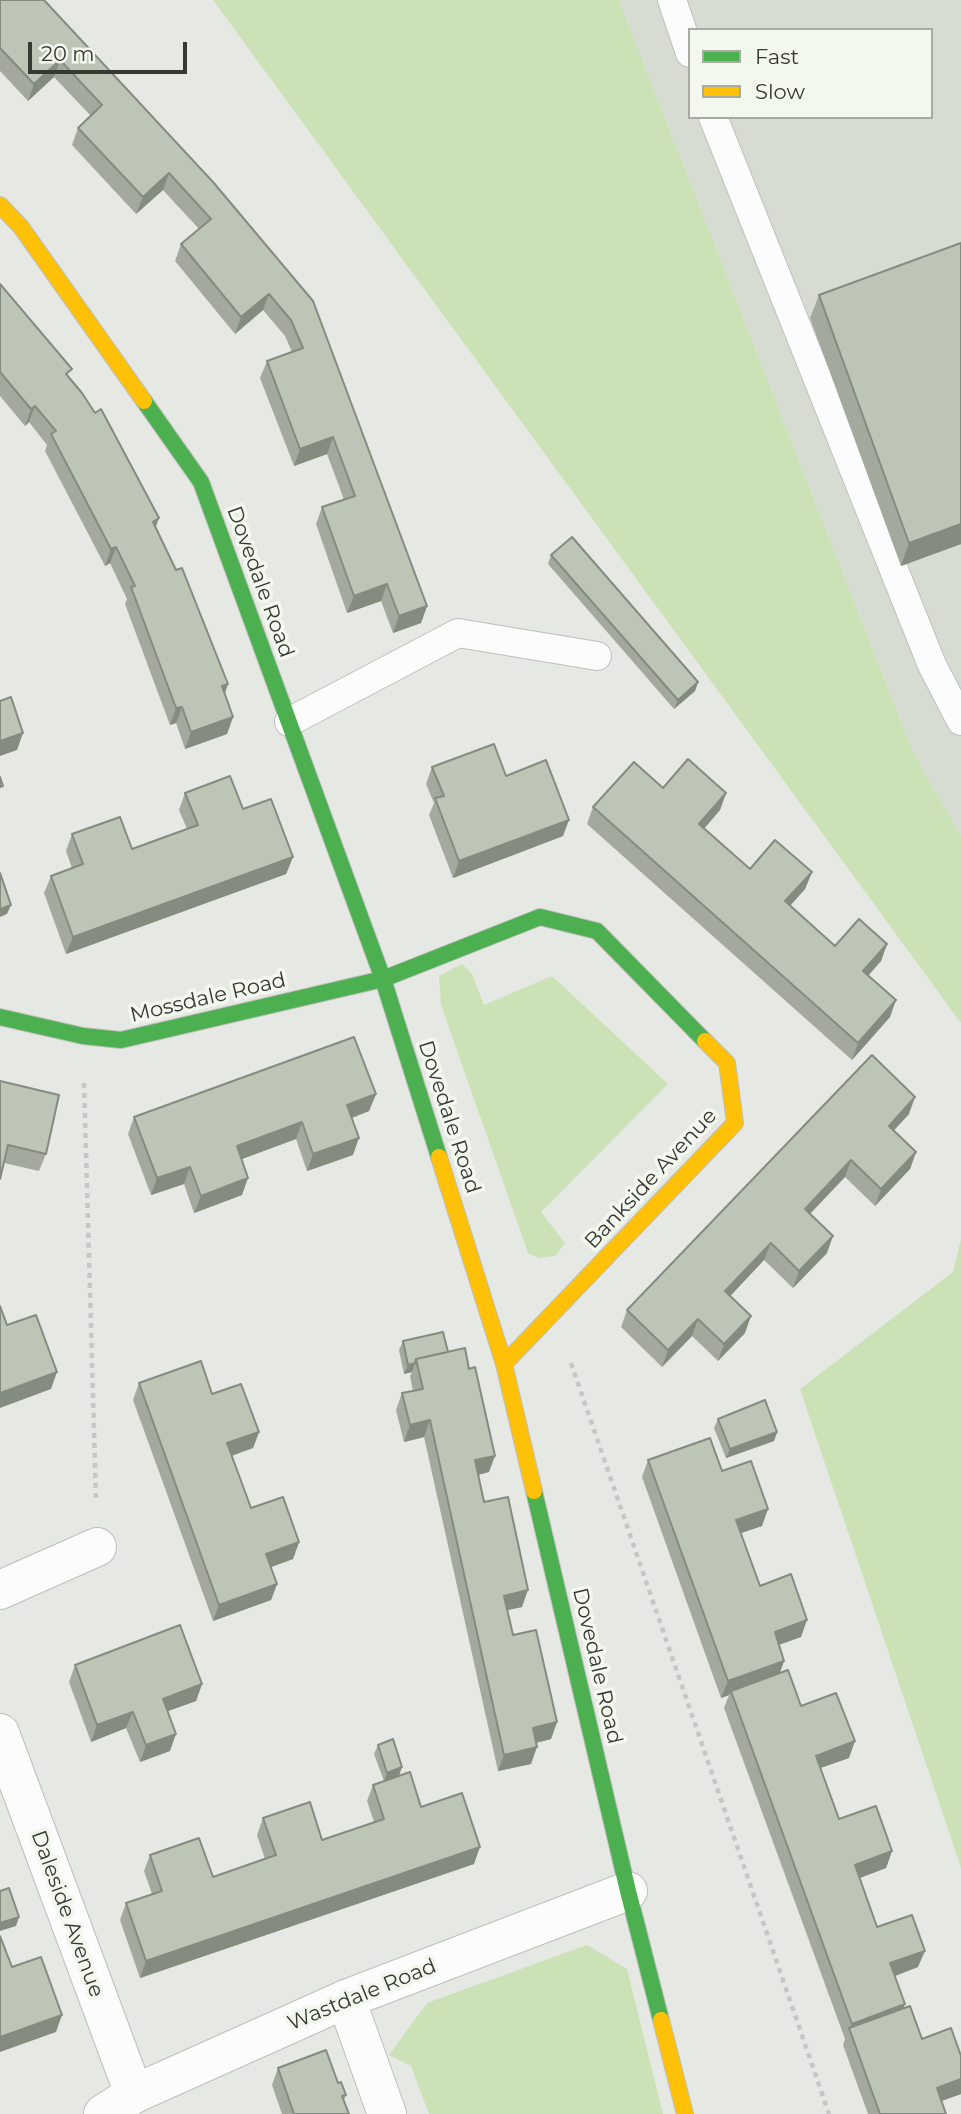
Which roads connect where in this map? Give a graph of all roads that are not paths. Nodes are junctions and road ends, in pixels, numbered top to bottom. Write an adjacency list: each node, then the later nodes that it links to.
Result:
1 (672, 0): 2 (lane)
2 (688, 47)
3 (714, 119): 6 (lane)
4 (0, 205): 7 (street, Dovedale Road)
5 (597, 656): 7 (lane)
6 (961, 721)
7 (289, 722): 8 (street, Dovedale Road)
8 (383, 979): 9 (street, Mossdale Road); 10 (street, Dovedale Road); 10 (street, Bankside Avenue)
9 (0, 1017)
10 (504, 1364): 14 (street, Dovedale Road)
11 (97, 1547): 12 (street)
12 (0, 1590)
13 (0, 1733): 16 (street, Daleside Avenue)
14 (628, 1891): 15 (street, Wastdale Road); 18 (street, Dovedale Road)
15 (346, 1999): 16 (street, Wastdale Road); 17 (street)
16 (119, 2104)
17 (387, 2114)
18 (685, 2114)

